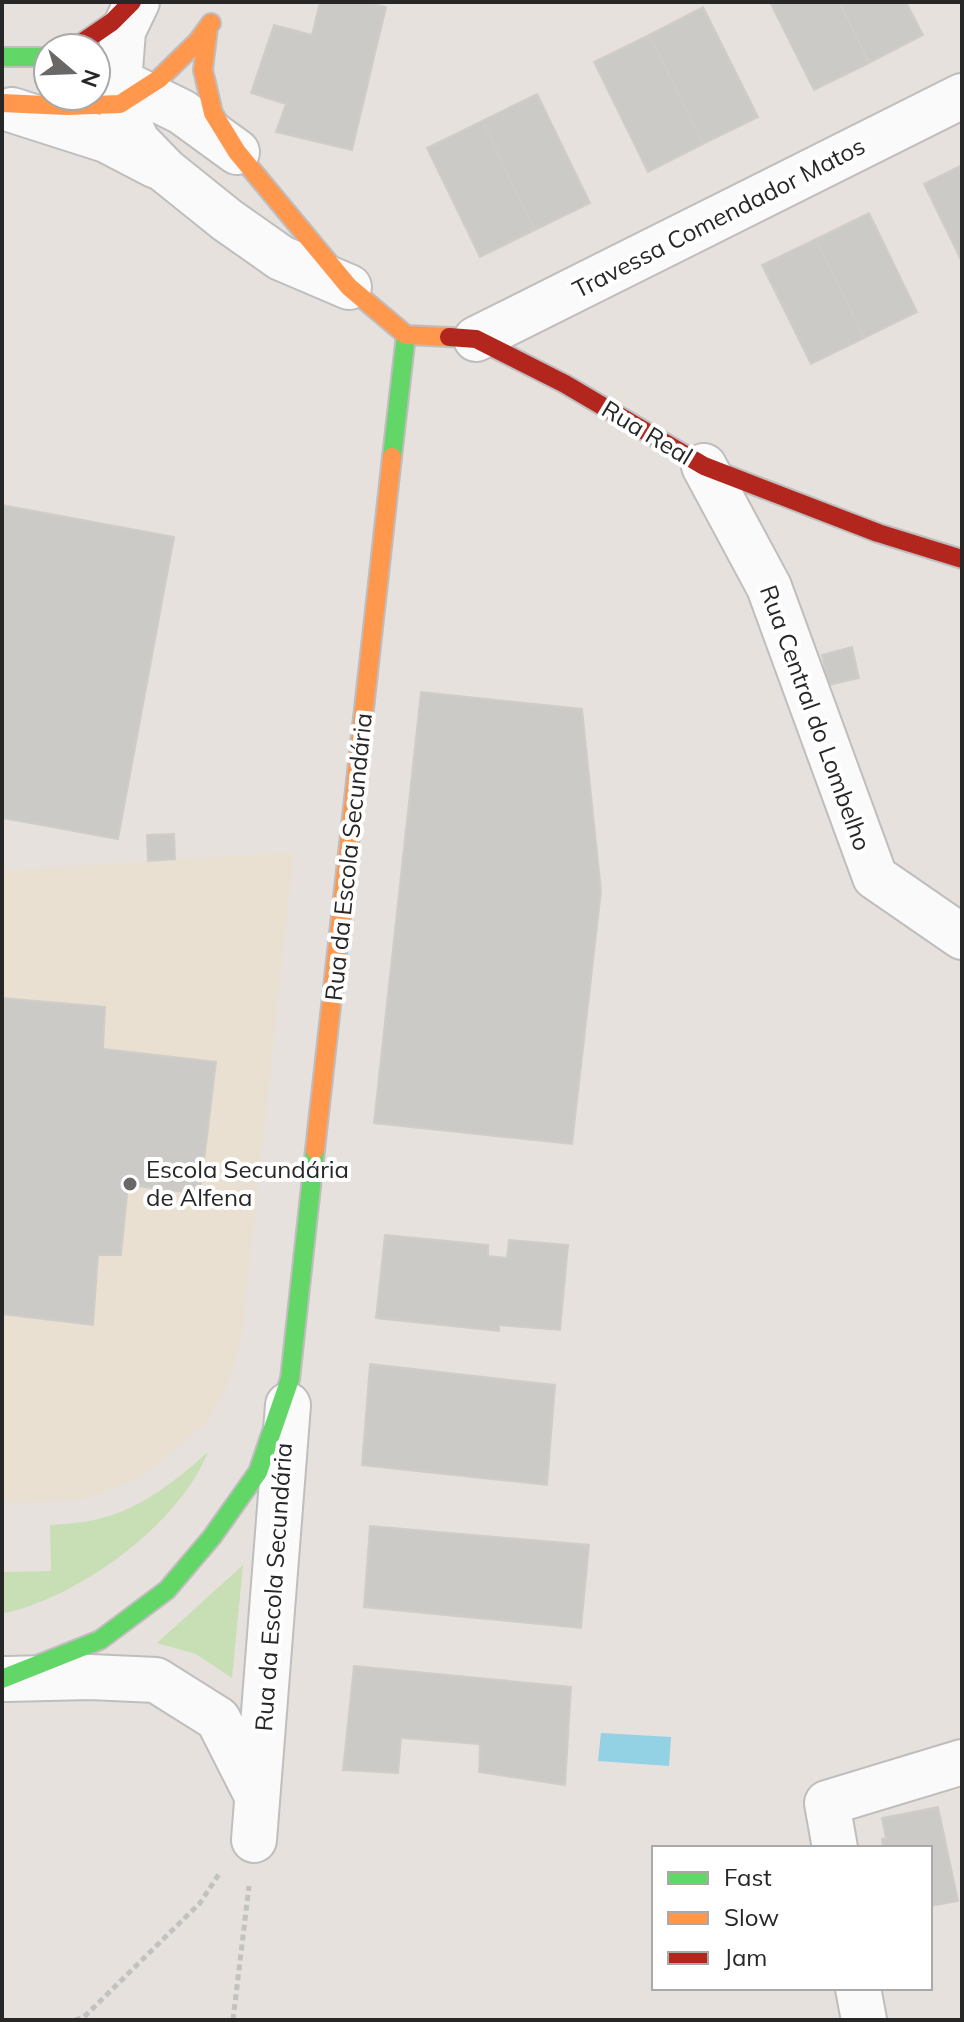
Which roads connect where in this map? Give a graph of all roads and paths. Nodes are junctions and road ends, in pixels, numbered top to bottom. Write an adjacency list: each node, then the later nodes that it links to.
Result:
1 (134, 2): 3 (street); 6 (street)
2 (217, 11): 6 (street); 9 (street)
3 (95, 32)
4 (32, 56): 5 (street)
5 (2, 57)
6 (120, 86): 8 (street); 9 (street); 10 (street)
7 (962, 96): 13 (street, Travessa Comendador Matos)
8 (2, 105): 10 (street)
9 (237, 152): 11 (street)
10 (166, 171): 11 (street)
11 (349, 287): 12 (street)
12 (406, 335): 13 (street, Rua Real); 17 (street, Rua da Escola Secundária)
13 (476, 339): 14 (street, Rua Real)
14 (704, 466): 15 (street, Rua Real); 16 (street, Rua Central do Lombelho)
15 (962, 559)
16 (962, 937)
17 (290, 1379): 18 (street, Rua da Escola Secundária); 20 (street, Rua da Escola Secundária)
18 (3, 1679): 20 (street, Rua da Escola Secundária)
19 (962, 1762): 21 (street)
20 (256, 1818): 23 (path); 24 (path)
21 (835, 1846)
22 (858, 1990): 25 (street)
23 (75, 2020)
24 (233, 2020)
25 (864, 2020)

